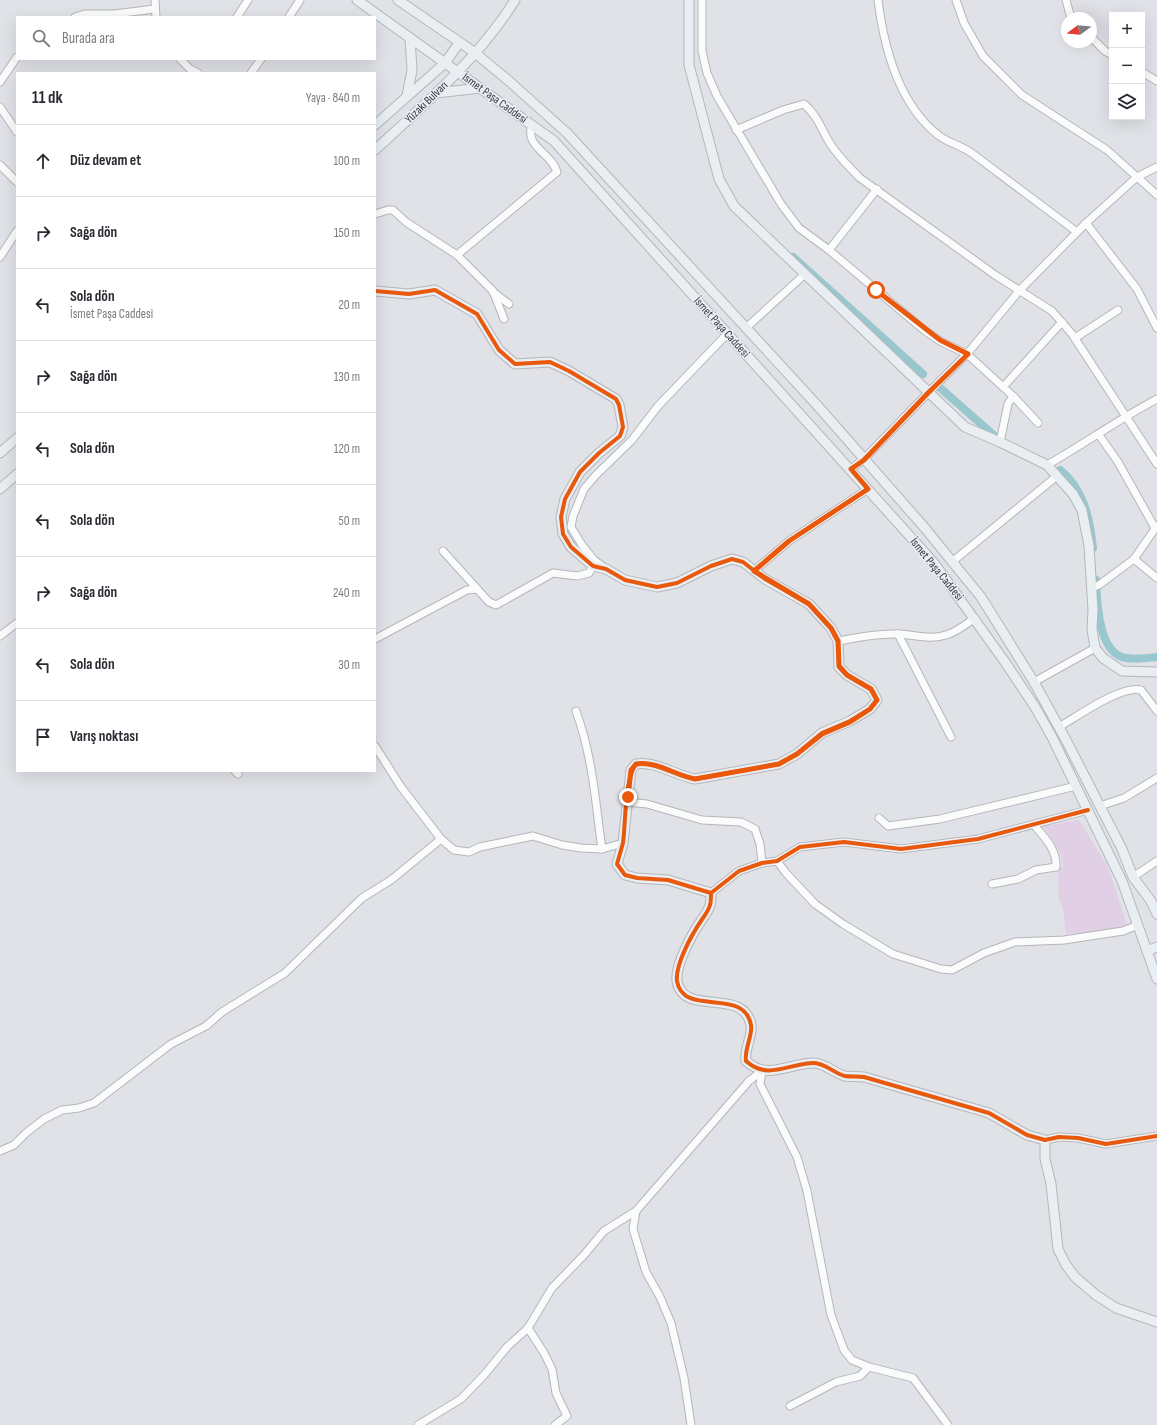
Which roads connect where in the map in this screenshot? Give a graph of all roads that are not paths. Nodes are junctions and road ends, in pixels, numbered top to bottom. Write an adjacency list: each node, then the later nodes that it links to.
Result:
1 (155, 0): 12 (street)
2 (248, 0): 16 (street)
3 (300, 0): 17 (street)
4 (358, 0): 18 (street, İsmet Paşa Caddesi)
5 (398, 0): 19 (street)
6 (515, 0): 21 (street, Yüzakı Bulvarı)
7 (689, 0): 55 (street)
8 (702, 0): 39 (street)
9 (878, 0): 50 (street)
10 (956, 0): 44 (street)
11 (1066, 0): 13 (street)
12 (155, 9): 14 (street); 15 (street)
13 (1069, 12)
14 (78, 16)
15 (156, 16)
16 (238, 16)
17 (290, 16)
18 (410, 38): 26 (street, İsmet Paşa Caddesi); 35 (street)
19 (459, 43): 21 (street); 26 (street, Yüzakı Bulvarı)
20 (1097, 43): 22 (street)
21 (474, 52): 27 (street, Yüzakı Bulvarı); 63 (street)
22 (1109, 53)
23 (16, 58): 32 (street)
24 (181, 60): 28 (street)
25 (259, 60): 29 (street)
26 (445, 63): 27 (street, İsmet Paşa Caddesi); 35 (street, Yüzakı Bulvarı)
27 (458, 71): 33 (street, İsmet Paşa Caddesi); 34 (street, Yüzakı Bulvarı)
28 (196, 72)
29 (252, 72)
30 (1145, 74): 31 (street)
31 (1157, 81)
32 (0, 82)
33 (481, 88): 34 (street); 38 (street, İsmet Paşa Caddesi)
34 (436, 93): 41 (street, Yüzakı Bulvarı)
35 (407, 96): 37 (street, Yüzakı Bulvarı)
36 (0, 107): 40 (street)
37 (376, 124)
38 (532, 125): 53 (street); 65 (street, İsmet Paşa Caddesi)
39 (736, 130): 46 (street); 52 (street)
40 (16, 131)
41 (376, 149)
42 (0, 165): 45 (street)
43 (1157, 167): 44 (street)
44 (1137, 177): 47 (street); 49 (street)
45 (16, 181)
46 (877, 189): 52 (street); 56 (street)
47 (1157, 195)
48 (376, 214): 53 (street)
49 (1086, 224): 50 (street); 64 (street)
50 (1077, 232): 56 (street)
51 (16, 233): 54 (street)
52 (829, 250): 67 (street)
53 (457, 255): 58 (street)
54 (0, 257)
55 (805, 274): 63 (street); 69 (street)
56 (1020, 290): 62 (street); 67 (street)
57 (376, 291): 90 (street)
58 (493, 291): 59 (street); 61 (street)
59 (509, 304)
60 (1118, 310): 66 (street)
61 (504, 319)
62 (1062, 322): 66 (street); 68 (street)
63 (746, 328): 78 (street)
64 (1157, 328)
65 (727, 334): 81 (street, İsmet Paşa Caddesi); 91 (street)
66 (1075, 338): 72 (street)
67 (968, 354): 68 (street); 69 (street)
68 (1003, 387): 70 (street)
69 (928, 393): 76 (street); 78 (street)
70 (1012, 396): 73 (street); 76 (street)
71 (1157, 399): 72 (street)
72 (1125, 416): 74 (street); 79 (street)
73 (1038, 424)
74 (1099, 435): 80 (street); 86 (street)
75 (16, 439): 77 (street)
76 (1000, 442): 80 (street)
77 (0, 453)
78 (864, 460): 81 (street); 89 (street)
79 (1157, 464)
80 (1047, 465): 83 (street)
81 (851, 469): 85 (street, İsmet Paşa Caddesi)
82 (16, 475): 84 (street)
83 (1057, 476): 89 (street); 94 (street)
84 (0, 489)
85 (868, 489): 92 (street); 96 (street, İsmet Paşa Caddesi)
86 (1156, 527): 88 (street)
87 (443, 552): 95 (street)
88 (1134, 559): 93 (street); 94 (street)
89 (952, 562): 104 (street)
90 (593, 566): 91 (street); 95 (street)
91 (606, 569): 92 (street)
92 (754, 571): 101 (street)
93 (1157, 578)
94 (1095, 587): 102 (street)
95 (477, 589): 100 (street)
96 (975, 618): 98 (street); 111 (street, İsmet Paşa Caddesi)
97 (16, 624): 99 (street)
98 (898, 634): 101 (street); 108 (street)
99 (0, 636)
100 (376, 638)
101 (838, 641): 112 (street)
102 (1096, 648): 103 (street); 104 (street)
103 (1157, 672)
104 (1034, 682): 107 (street)
105 (576, 711): 119 (street)
106 (1157, 711): 107 (street)
107 (1059, 727): 113 (street)
108 (950, 737)
109 (376, 748): 117 (street)
110 (1157, 778): 113 (street)
111 (1076, 786): 114 (street, İsmet Paşa Caddesi); 115 (street)
112 (627, 802): 118 (street); 122 (street)
113 (1100, 806): 123 (street)
114 (1088, 810): 116 (street); 127 (street, İsmet Paşa Caddesi)
115 (879, 818)
116 (1034, 824): 120 (street); 124 (street)
117 (441, 839): 119 (street); 134 (street)
118 (623, 843): 119 (street); 125 (street)
119 (602, 849)
120 (777, 861): 122 (street); 127 (street)
121 (1157, 861): 123 (street)
122 (762, 863): 125 (street)
123 (1133, 877): 126 (street)
124 (992, 884)
125 (711, 893): 131 (street)
126 (1157, 914)
127 (1138, 925): 129 (street, İsmet Paşa Caddesi)
128 (1157, 947): 129 (street)
129 (1147, 951): 130 (street, İsmet Paşa Caddesi)
130 (1157, 979)
131 (762, 1071): 133 (street); 135 (street); 138 (street)
132 (1157, 1136): 133 (street)
133 (1045, 1140): 136 (street)
134 (0, 1151)
135 (636, 1211): 137 (street); 142 (street)
136 (1157, 1322)
137 (528, 1328): 140 (street); 141 (street)
138 (869, 1367): 139 (street); 143 (street)
139 (790, 1406)
140 (418, 1425)
141 (555, 1425)
142 (691, 1425)
143 (948, 1425)

